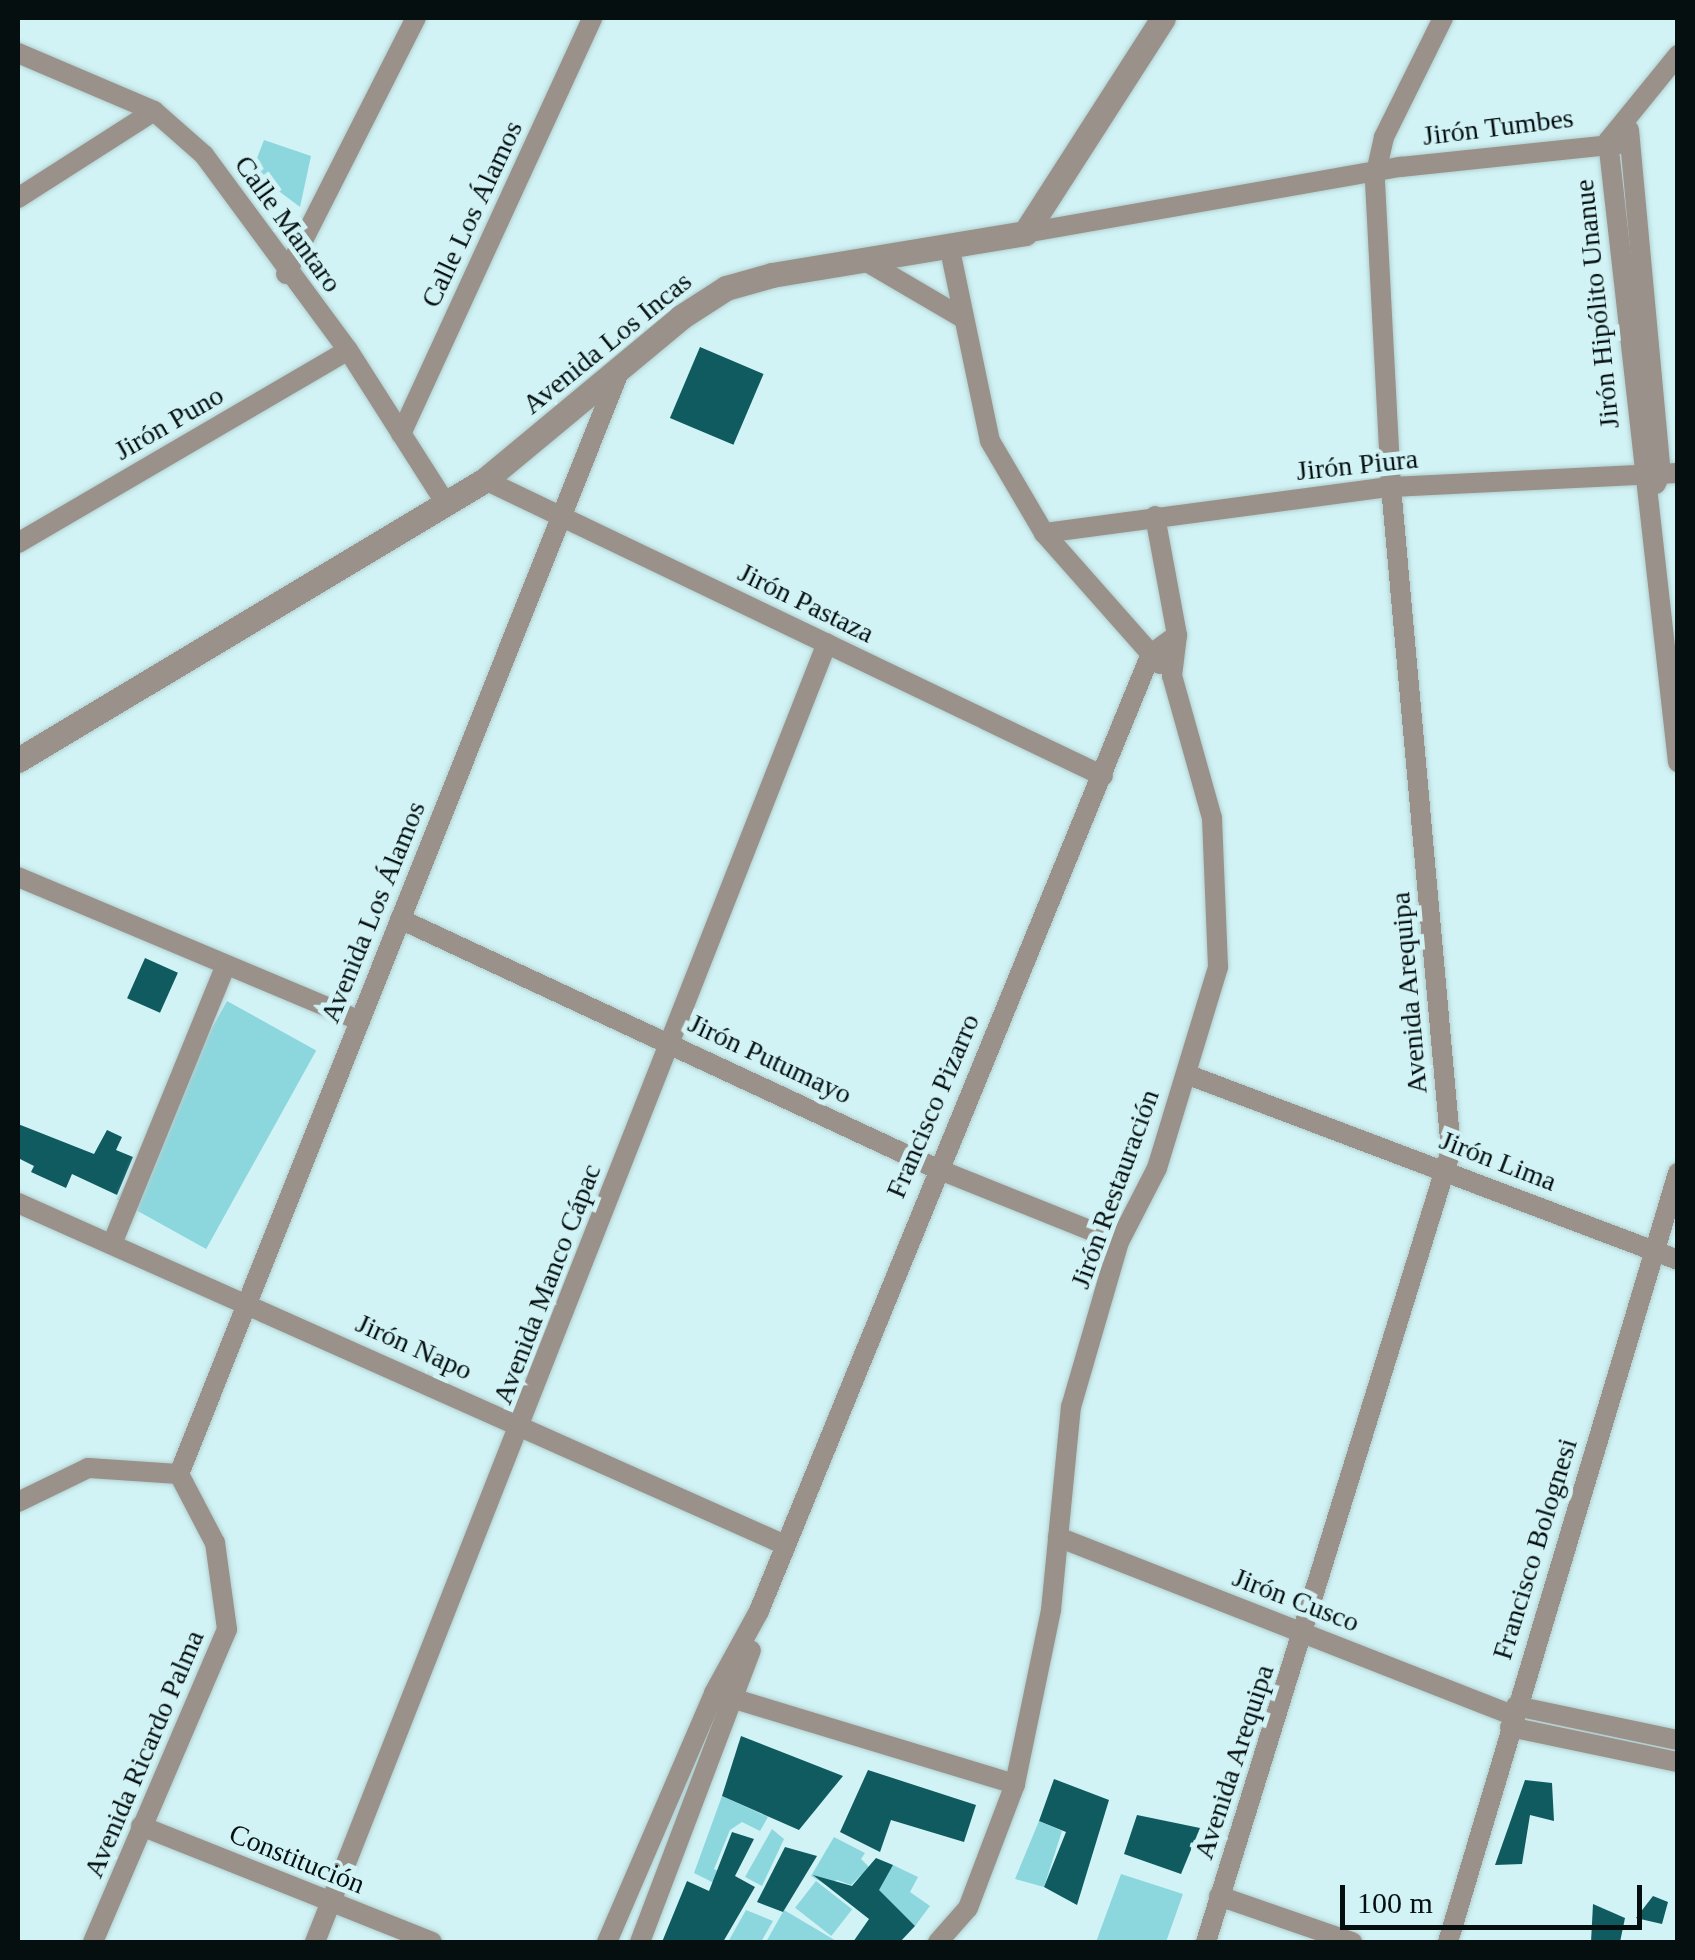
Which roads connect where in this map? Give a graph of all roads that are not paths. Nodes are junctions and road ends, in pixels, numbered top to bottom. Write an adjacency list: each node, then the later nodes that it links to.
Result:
1 (416, 18): 16 (street)
2 (592, 18): 20 (street, Calle Los Álamos)
3 (1163, 18): 13 (street)
4 (1443, 18): 11 (street, Avenida Arequipa)
5 (18, 53): 8 (street, Calle Mantaro)
6 (1678, 55): 7 (street, Jirón Hipólito Unanue)
7 (1628, 111): 9 (street, Jirón Hipólito Unanue); 10 (street, Jirón Hipólito Unanue)
8 (154, 112): 12 (street); 16 (street, Calle Mantaro)
9 (1608, 141): 10 (street, Jirón Tumbes); 11 (street, Jirón Tumbes); 21 (street, Jirón Hipólito Unanue)
10 (1630, 143): 21 (street, Jirón Hipólito Unanue)
11 (1375, 177): 13 (street, Avenida Los Incas); 23 (street, Avenida Arequipa)
12 (18, 198)
13 (1024, 234): 14 (street, Avenida Los Incas)
14 (949, 245): 15 (street, Avenida Los Incas); 17 (street, Jirón Restauración)
15 (862, 260): 17 (street); 19 (street, Avenida Los Incas)
16 (286, 274): 18 (street, Calle Mantaro)
17 (961, 318): 27 (street, Jirón Restauración)
18 (348, 350): 20 (street, Calle Mantaro); 28 (street, Jirón Puno)
19 (619, 372): 22 (street, Avenida Los Incas); 25 (street, Avenida Los Álamos)
20 (401, 434): 24 (street, Calle Mantaro)
21 (1660, 473): 23 (street, Jirón Piura); 34 (street, Jirón Hipólito Unanue)
22 (486, 480): 24 (street, Avenida Los Incas); 25 (street, Jirón Pastaza)
23 (1391, 488): 26 (street, Jirón Piura); 43 (street, Avenida Arequipa)
24 (446, 504): 33 (street, Avenida Los Incas)
25 (562, 516): 30 (street, Jirón Pastaza); 37 (street, Avenida Los Álamos)
26 (1155, 516): 27 (street, Jirón Piura); 29 (street, Jirón Restauración)
27 (1044, 533): 31 (street, Jirón Restauración)
28 (18, 543)
29 (1177, 634): 31 (street); 32 (street, Jirón Restauración)
30 (827, 643): 35 (street, Jirón Pastaza); 40 (street, Avenida Manco Cápac)
31 (1151, 654): 32 (street, Jirón Restauración); 35 (street, Francisco Pizarro)
32 (1172, 676): 41 (street, Jirón Restauración)
33 (18, 760)
34 (1678, 762)
35 (1103, 776): 42 (street, Francisco Pizarro)
36 (18, 878): 38 (street)
37 (400, 919): 39 (street, Avenida Los Álamos); 40 (street, Jirón Putumayo)
38 (226, 965): 39 (street); 47 (street)
39 (360, 1021): 50 (street, Avenida Los Álamos)
40 (670, 1043): 42 (street, Jirón Putumayo); 51 (street, Avenida Manco Cápac)
41 (1186, 1074): 43 (street, Jirón Lima); 46 (street, Jirón Restauración)
42 (935, 1168): 46 (street, Jirón Putumayo); 55 (street, Francisco Pizarro)
43 (1447, 1170): 48 (street, Jirón Lima); 56 (street, Avenida Arequipa)
44 (1678, 1173): 48 (street, Francisco Bolognesi)
45 (18, 1203): 47 (street, Jirón Napo)
46 (1119, 1242): 54 (street, Jirón Restauración)
47 (112, 1244): 50 (street, Jirón Napo)
48 (1654, 1252): 49 (street, Jirón Lima); 58 (street, Francisco Bolognesi)
49 (1678, 1260)
50 (247, 1302): 51 (street, Jirón Napo); 52 (street, Avenida Los Álamos)
51 (522, 1425): 55 (street, Jirón Napo); 64 (street, Avenida Manco Cápac)
52 (179, 1474): 53 (street); 62 (street, Avenida Ricardo Palma)
53 (18, 1502)
54 (1058, 1537): 56 (street, Jirón Cusco); 61 (street, Jirón Restauración)
55 (786, 1546): 57 (street, Francisco Pizarro)
56 (1306, 1633): 58 (street, Jirón Cusco); 63 (street, Avenida Arequipa)
57 (724, 1696): 61 (street); 68 (street, Francisco Pizarro); 69 (street, Francisco Pizarro)
58 (1513, 1716): 59 (street, Jirón Cusco); 60 (street, Jirón Cusco); 73 (street, Francisco Bolognesi)
59 (1678, 1740)
60 (1678, 1762)
61 (1015, 1784): 70 (street, Jirón Restauración)
62 (141, 1826): 64 (street, Constitución); 65 (street, Avenida Ricardo Palma)
63 (1219, 1896): 71 (street, Avenida Arequipa); 72 (street)
64 (331, 1902): 66 (street, Avenida Manco Cápac); 67 (street, Constitución)
65 (93, 1942)
66 (315, 1942)
67 (432, 1942)
68 (607, 1942)
69 (640, 1942)
70 (938, 1942)
71 (1206, 1942)
72 (1352, 1942)
73 (1448, 1942)

